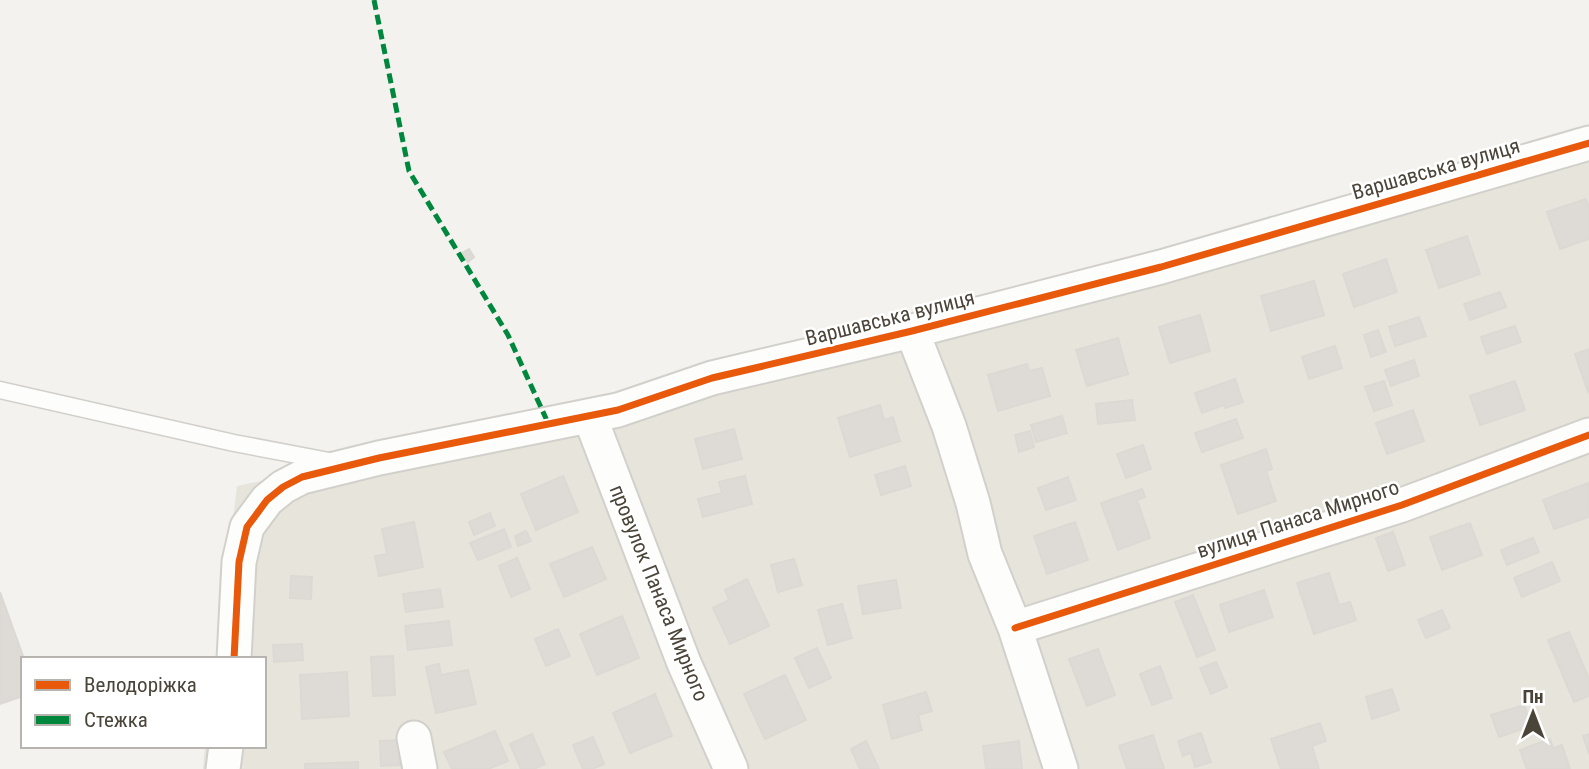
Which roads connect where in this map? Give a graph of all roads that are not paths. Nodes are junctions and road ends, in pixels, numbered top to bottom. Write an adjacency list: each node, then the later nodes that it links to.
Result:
1 (1589, 143): 2 (street, Варшавська вулиця)
2 (912, 331): 4 (street, Варшавська вулиця); 7 (street)
3 (0, 390): 6 (lane)
4 (590, 417): 6 (street, Варшавська вулиця); 11 (street, провулок Панаса Мирного)
5 (1589, 435): 7 (street, вулиця Панаса Мирного)
6 (349, 465): 8 (street, Варшавська вулиця)
7 (1015, 628): 12 (street)
8 (234, 657)
9 (226, 748): 10 (street)
10 (223, 769)
11 (731, 769)
12 (1061, 769)

